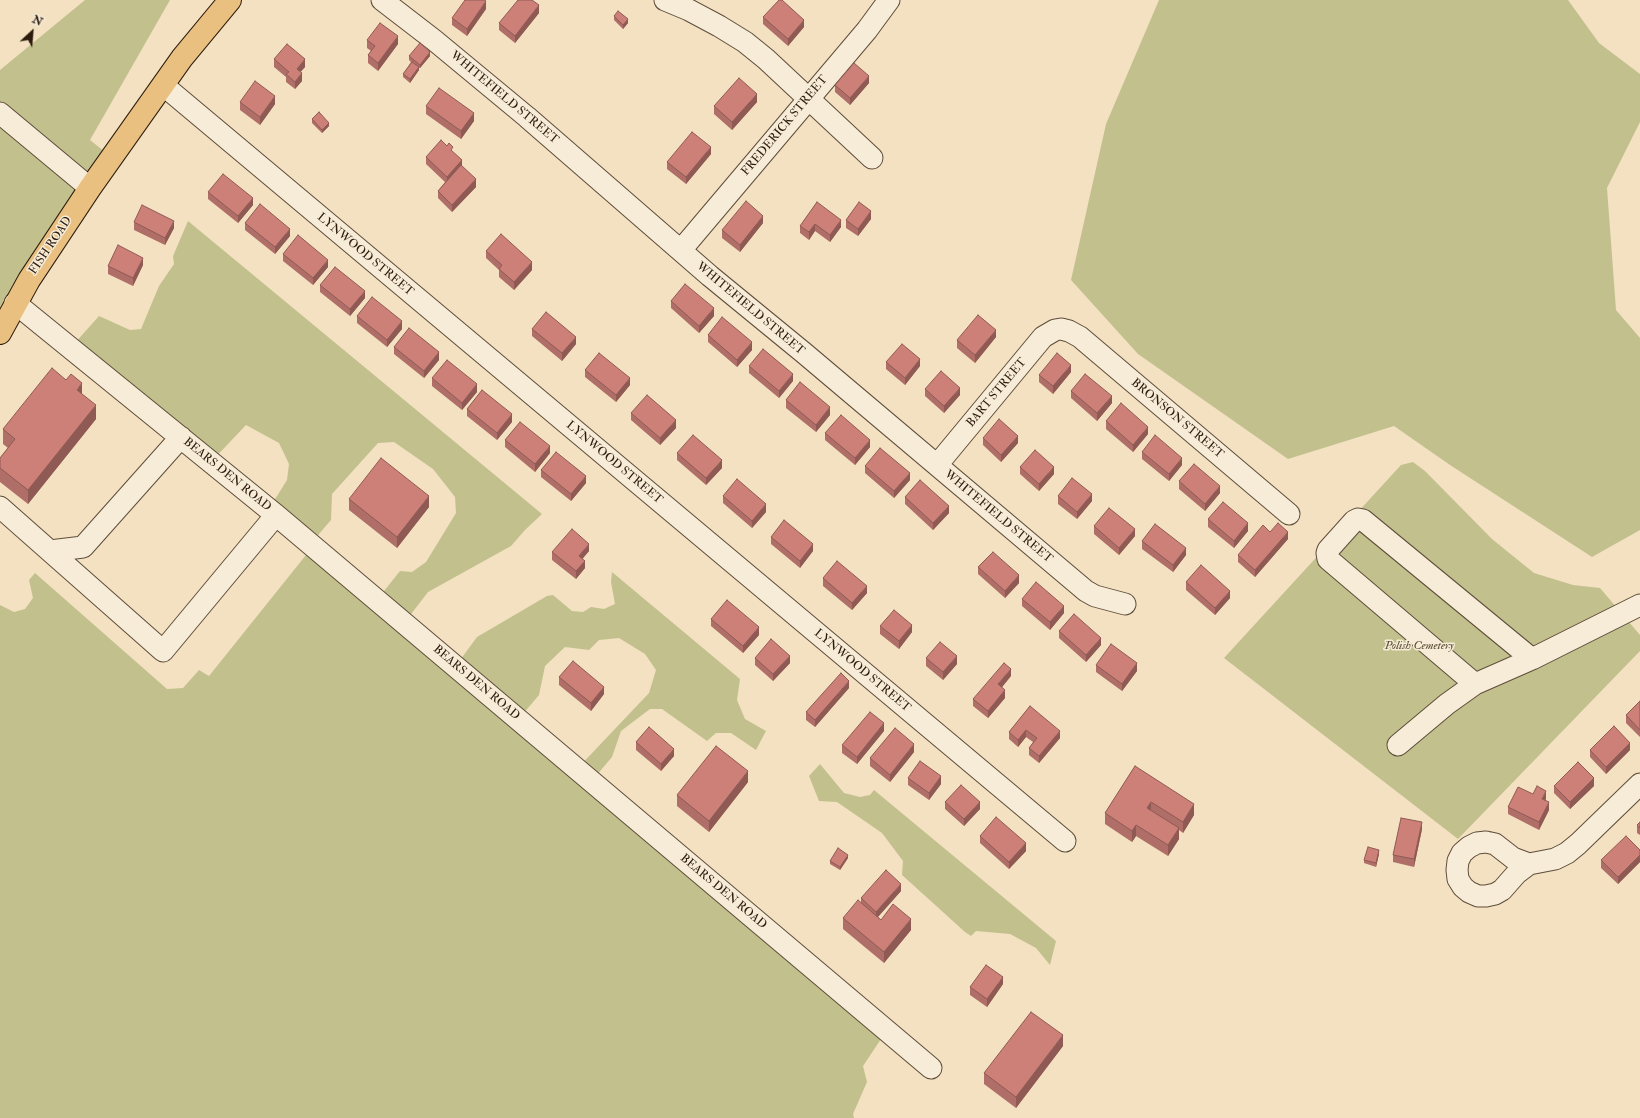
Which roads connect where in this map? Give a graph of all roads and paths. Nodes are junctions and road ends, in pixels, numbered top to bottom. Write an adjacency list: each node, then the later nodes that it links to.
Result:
1 (230, 0): 6 (main road, FISH ROAD)
2 (382, 0): 11 (street, WHITEFIELD STREET)
3 (665, 0): 5 (street)
4 (889, 0): 7 (street, FREDERICK STREET)
5 (690, 5): 7 (street)
6 (163, 85): 10 (main road, FISH ROAD); 27 (street, LYNWOOD STREET)
7 (808, 99): 9 (street); 11 (street, FREDERICK STREET)
8 (0, 113): 10 (street)
9 (872, 158)
10 (90, 188): 12 (main road, FISH ROAD)
11 (681, 250): 16 (street, WHITEFIELD STREET)
12 (15, 303): 14 (main road, FISH ROAD); 15 (street, BEARS DEN ROAD)
13 (1061, 329): 16 (street, BART STREET); 18 (street, BRONSON STREET)
14 (0, 333)
15 (181, 437): 19 (street, BEARS DEN ROAD); 20 (street)
16 (937, 465): 21 (street, WHITEFIELD STREET)
17 (0, 507): 20 (street)
18 (1289, 514)
19 (276, 515): 20 (street); 29 (street, BEARS DEN ROAD)
20 (50, 551)
21 (1125, 604)
22 (1640, 605): 23 (street)
23 (1532, 659): 24 (street); 24 (street)
24 (1475, 684): 25 (street)
25 (1398, 745)
26 (1640, 784): 28 (street)
27 (1065, 841)
28 (1529, 864)
29 (931, 1068)

